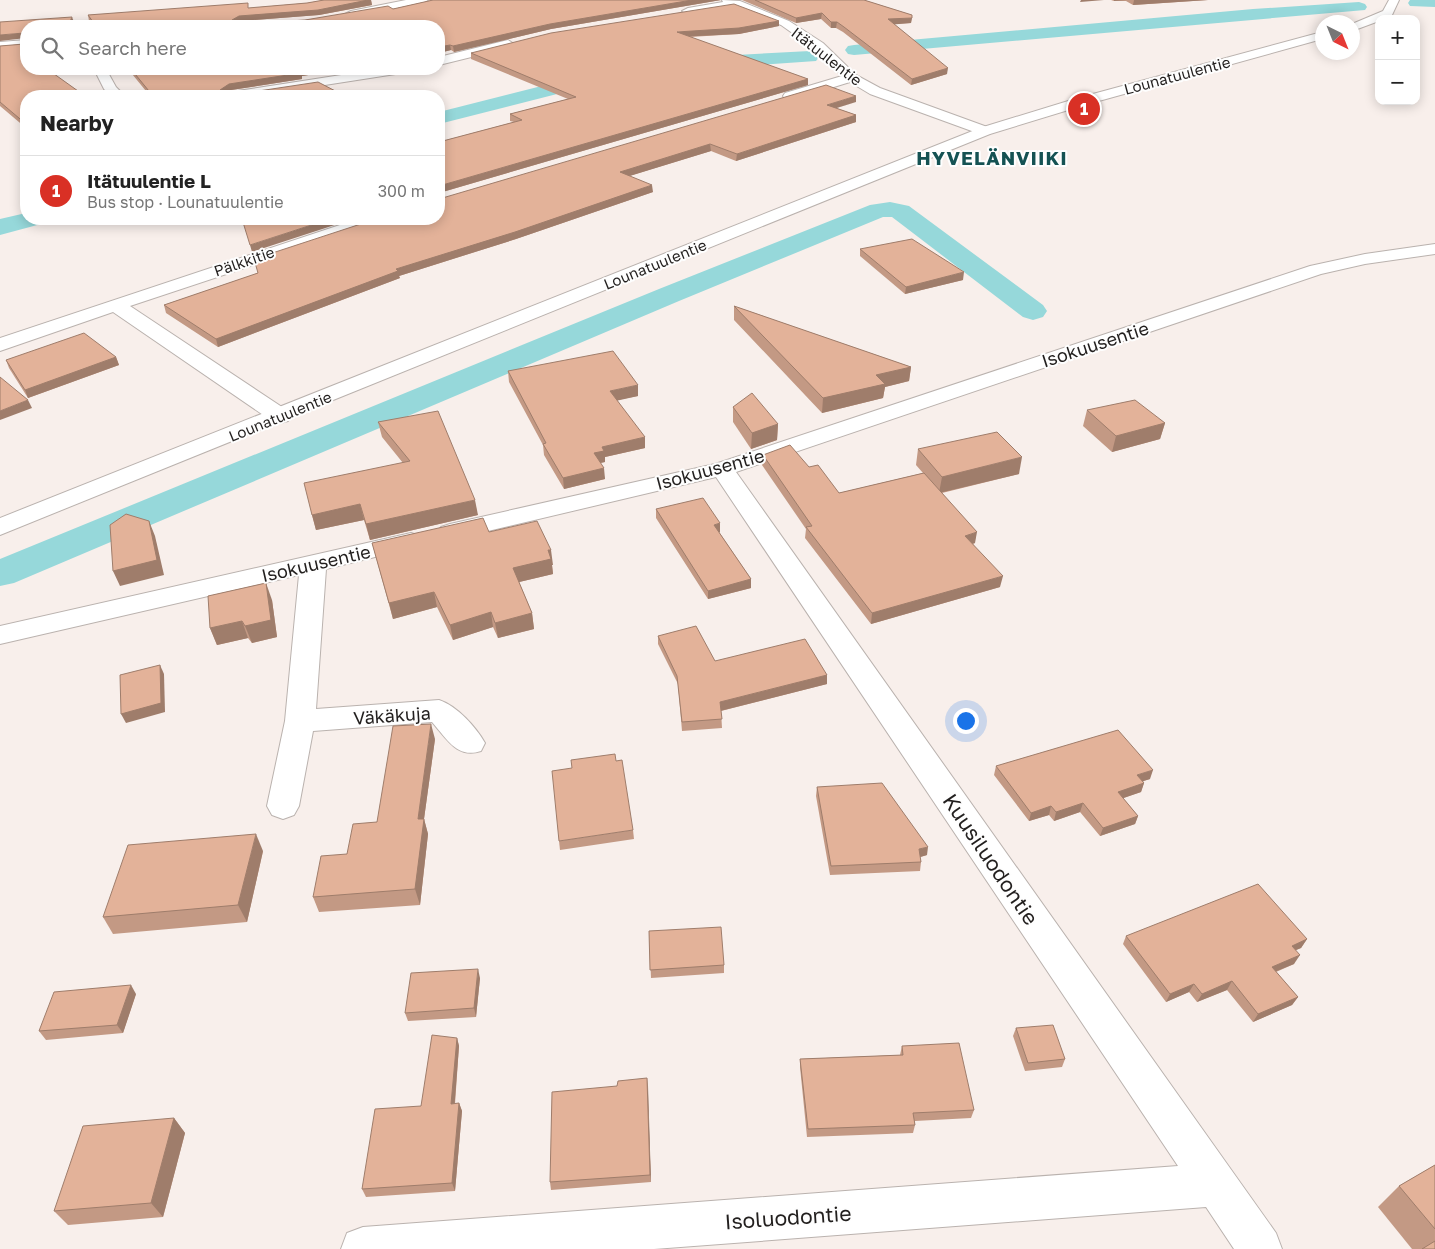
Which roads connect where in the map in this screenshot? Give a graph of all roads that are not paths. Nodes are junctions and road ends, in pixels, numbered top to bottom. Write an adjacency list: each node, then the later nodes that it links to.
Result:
1 (423, 0): 5 (street)
2 (1394, 0): 6 (street)
3 (731, 2): 4 (street); 14 (street, Itätuulentie)
4 (680, 13)
5 (338, 16)
6 (1360, 25)
7 (1315, 38): 18 (street, Lounatuulentie)
8 (523, 41): 11 (street)
9 (20, 44): 10 (street)
10 (0, 46)
11 (445, 60)
12 (103, 75): 15 (street)
13 (364, 75): 16 (street)
14 (851, 78): 17 (street); 18 (street, Itätuulentie)
15 (112, 90)
16 (269, 90)
17 (774, 101)
18 (985, 131): 23 (street, Lounatuulentie)
19 (356, 225): 21 (street, Pälkkitie)
20 (1435, 249): 24 (street, Isokuusentie)
21 (115, 305): 22 (street, Pälkkitie); 23 (street)
22 (0, 344)
23 (280, 416): 25 (street, Lounatuulentie)
24 (722, 469): 26 (street, Isokuusentie); 31 (street, Kuusiluodontie)
25 (0, 527)
26 (313, 564): 27 (street, Isokuusentie); 28 (street)
27 (0, 635)
28 (300, 721): 29 (street, Väkäkuja); 30 (street)
29 (470, 743)
30 (283, 806)
31 (1214, 1185): 32 (street, Isoluodontie); 33 (street, Kuusiluodontie)
32 (362, 1249)
33 (1260, 1249)

